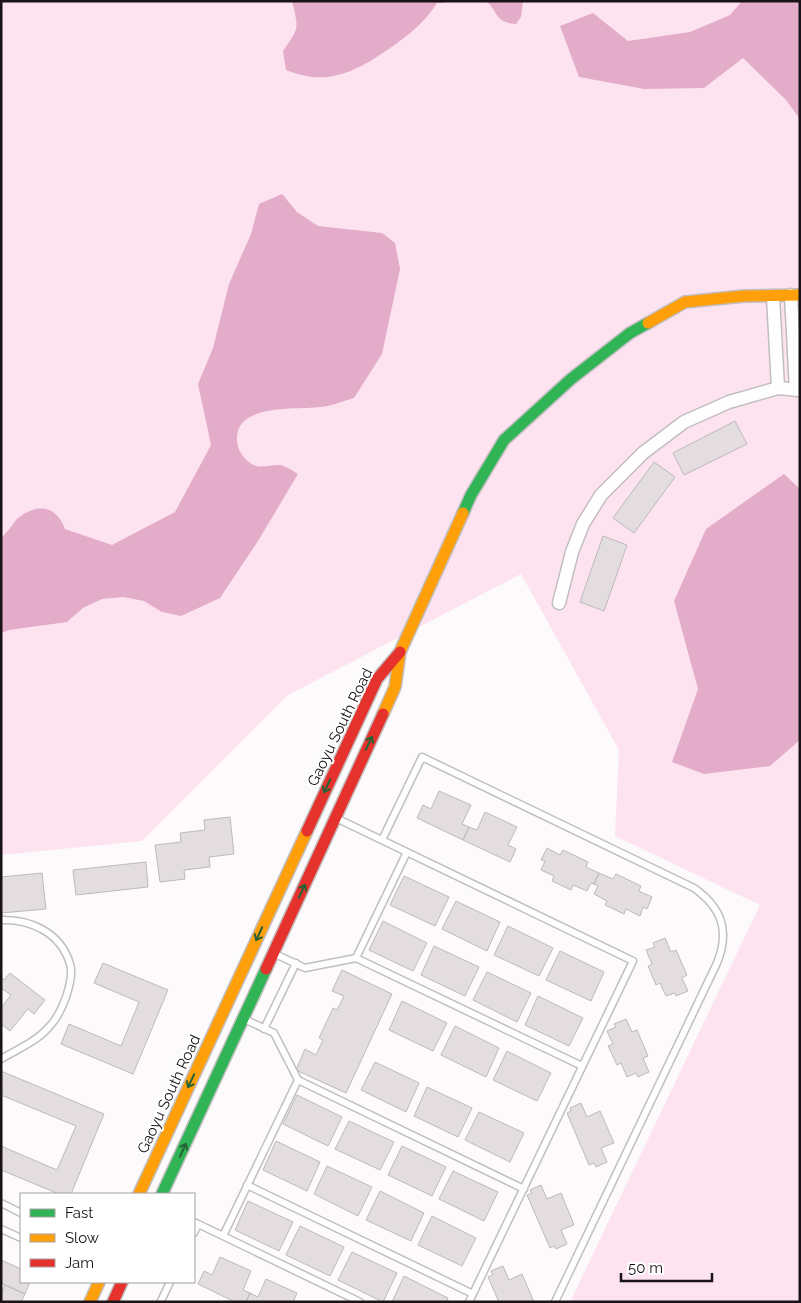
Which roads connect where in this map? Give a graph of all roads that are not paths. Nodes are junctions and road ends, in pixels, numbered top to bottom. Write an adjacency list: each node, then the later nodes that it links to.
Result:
1 (796, 295): 2 (street); 4 (street)
2 (772, 296): 3 (street); 6 (street)
3 (778, 388): 4 (street); 5 (street)
4 (798, 390)
5 (558, 603)
6 (400, 652): 7 (street, Gaoyu South Road, one-way to 6); 21 (street, Gaoyu South Road, one-way to 21)
7 (335, 818): 8 (lane); 11 (street, Gaoyu South Road, one-way to 7)
8 (382, 840): 9 (lane); 40 (lane)
9 (407, 852): 12 (lane); 17 (lane)
10 (1, 920): 16 (lane)
11 (273, 952): 13 (lane); 14 (street, Gaoyu South Road)
12 (356, 958): 13 (lane); 17 (lane)
13 (296, 964): 15 (lane)
14 (243, 1018): 15 (lane); 22 (street, Gaoyu South Road, one-way to 14)
15 (264, 1029): 18 (lane)
16 (1, 1059)
17 (582, 1066): 20 (lane)
18 (298, 1080): 19 (lane); 20 (lane)
19 (247, 1185): 27 (lane); 33 (lane)
20 (524, 1189): 33 (lane)
21 (139, 1193)
22 (162, 1193)
23 (1, 1203): 24 (lane)
24 (20, 1212)
25 (196, 1223): 27 (lane)
26 (1, 1229): 28 (lane)
27 (223, 1236): 32 (lane)
28 (20, 1238)
29 (99, 1283): 34 (street)
30 (122, 1283): 35 (street)
31 (170, 1283): 36 (lane)
32 (343, 1294): 37 (lane); 38 (lane)
33 (473, 1294): 39 (lane)
34 (90, 1302)
35 (113, 1302)
36 (162, 1302)
37 (339, 1302)
38 (360, 1302)
39 (470, 1302)
40 (555, 1302)

